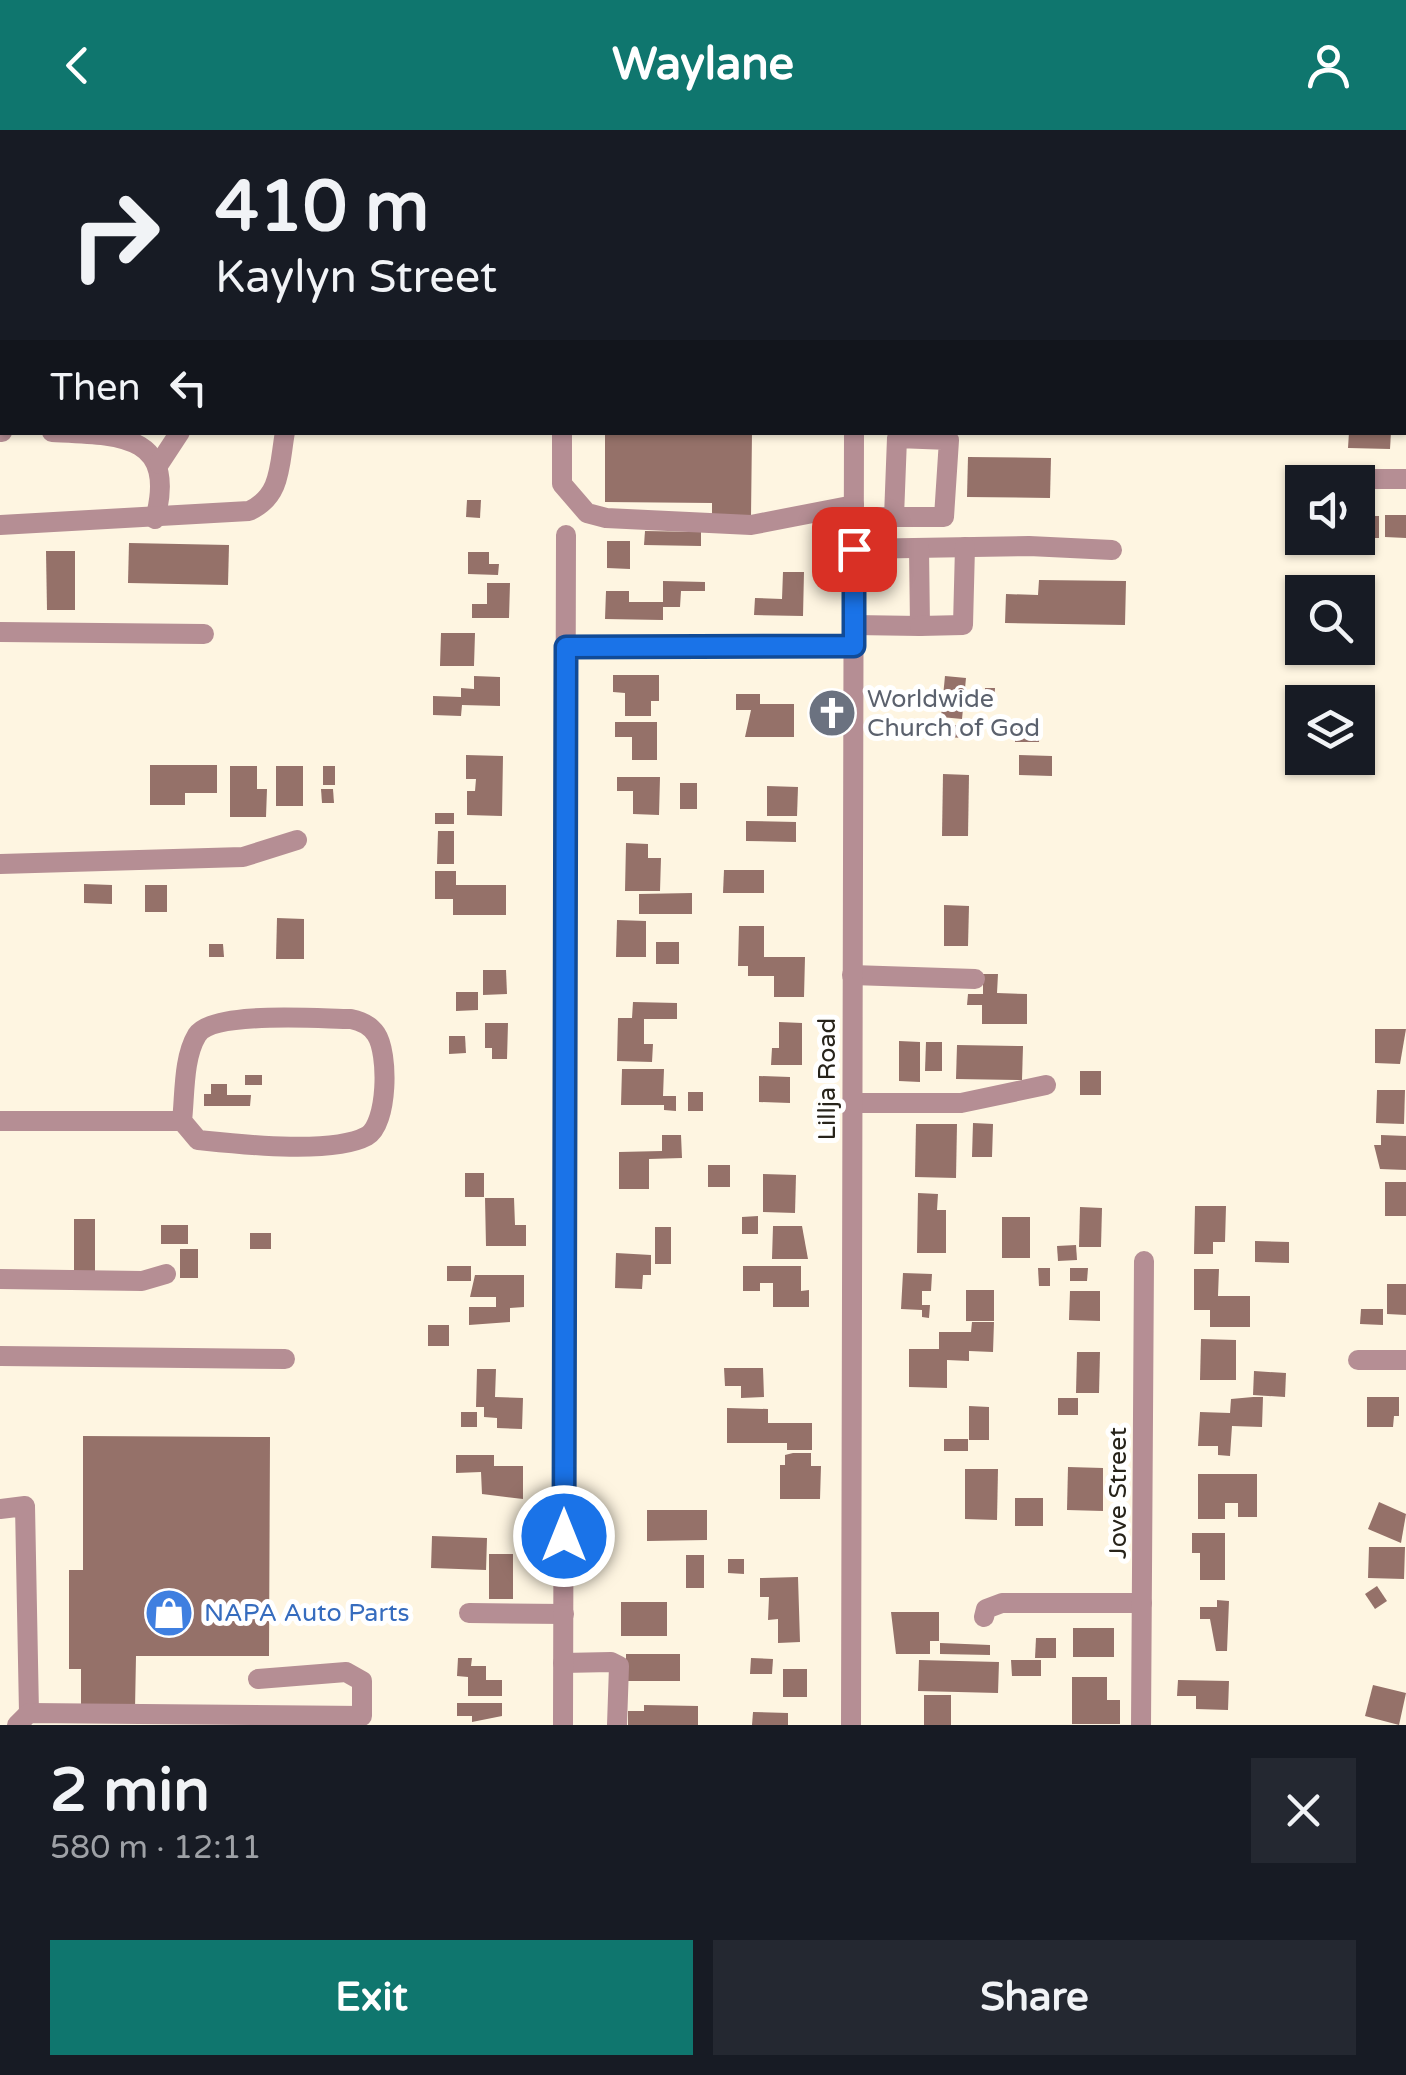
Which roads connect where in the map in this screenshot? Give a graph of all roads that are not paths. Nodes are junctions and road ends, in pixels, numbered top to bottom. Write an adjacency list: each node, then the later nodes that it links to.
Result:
1 (79, 435): 6 (street)
2 (178, 435): 6 (street)
3 (285, 435): 11 (street)
4 (562, 435): 9 (street)
5 (854, 435): 9 (street, Lillja Road)
6 (159, 464): 11 (street)
7 (1375, 479): 8 (street)
8 (1406, 479)
9 (854, 511): 10 (street); 16 (street, Lillja Road)
10 (894, 517): 10 (street)
11 (155, 519): 12 (street)
12 (0, 525)
13 (566, 535): 22 (street)
14 (965, 547): 15 (street); 17 (street); 18 (street)
15 (919, 548): 16 (street); 18 (street)
16 (854, 549): 21 (street, Lillja Road)
17 (1112, 550)
18 (920, 626): 21 (street)
19 (0, 632): 20 (street)
20 (204, 634)
21 (854, 635): 22 (street); 25 (street, Lillja Road)
22 (566, 647): 41 (street)
23 (297, 840): 24 (street)
24 (0, 864)
25 (852, 975): 26 (street); 28 (street, Lillja Road)
26 (974, 979)
27 (1046, 1085): 28 (street)
28 (852, 1103): 49 (street, Lillja Road)
29 (0, 1121): 30 (street)
30 (182, 1121): 30 (street)
31 (1144, 1261): 39 (street, Jove Street)
32 (166, 1274): 33 (street)
33 (0, 1279)
34 (0, 1356): 35 (street)
35 (285, 1359)
36 (1358, 1360): 37 (street)
37 (1406, 1360)
38 (0, 1509): 45 (street)
39 (1142, 1603): 42 (street); 50 (street, Jove Street)
40 (470, 1613): 41 (street)
41 (564, 1614): 43 (street)
42 (984, 1617)
43 (564, 1662): 47 (street); 48 (street)
44 (258, 1680): 46 (street)
45 (37, 1719): 46 (street)
46 (181, 1720)
47 (563, 1725)
48 (617, 1725)
49 (852, 1725)
50 (1141, 1725)

